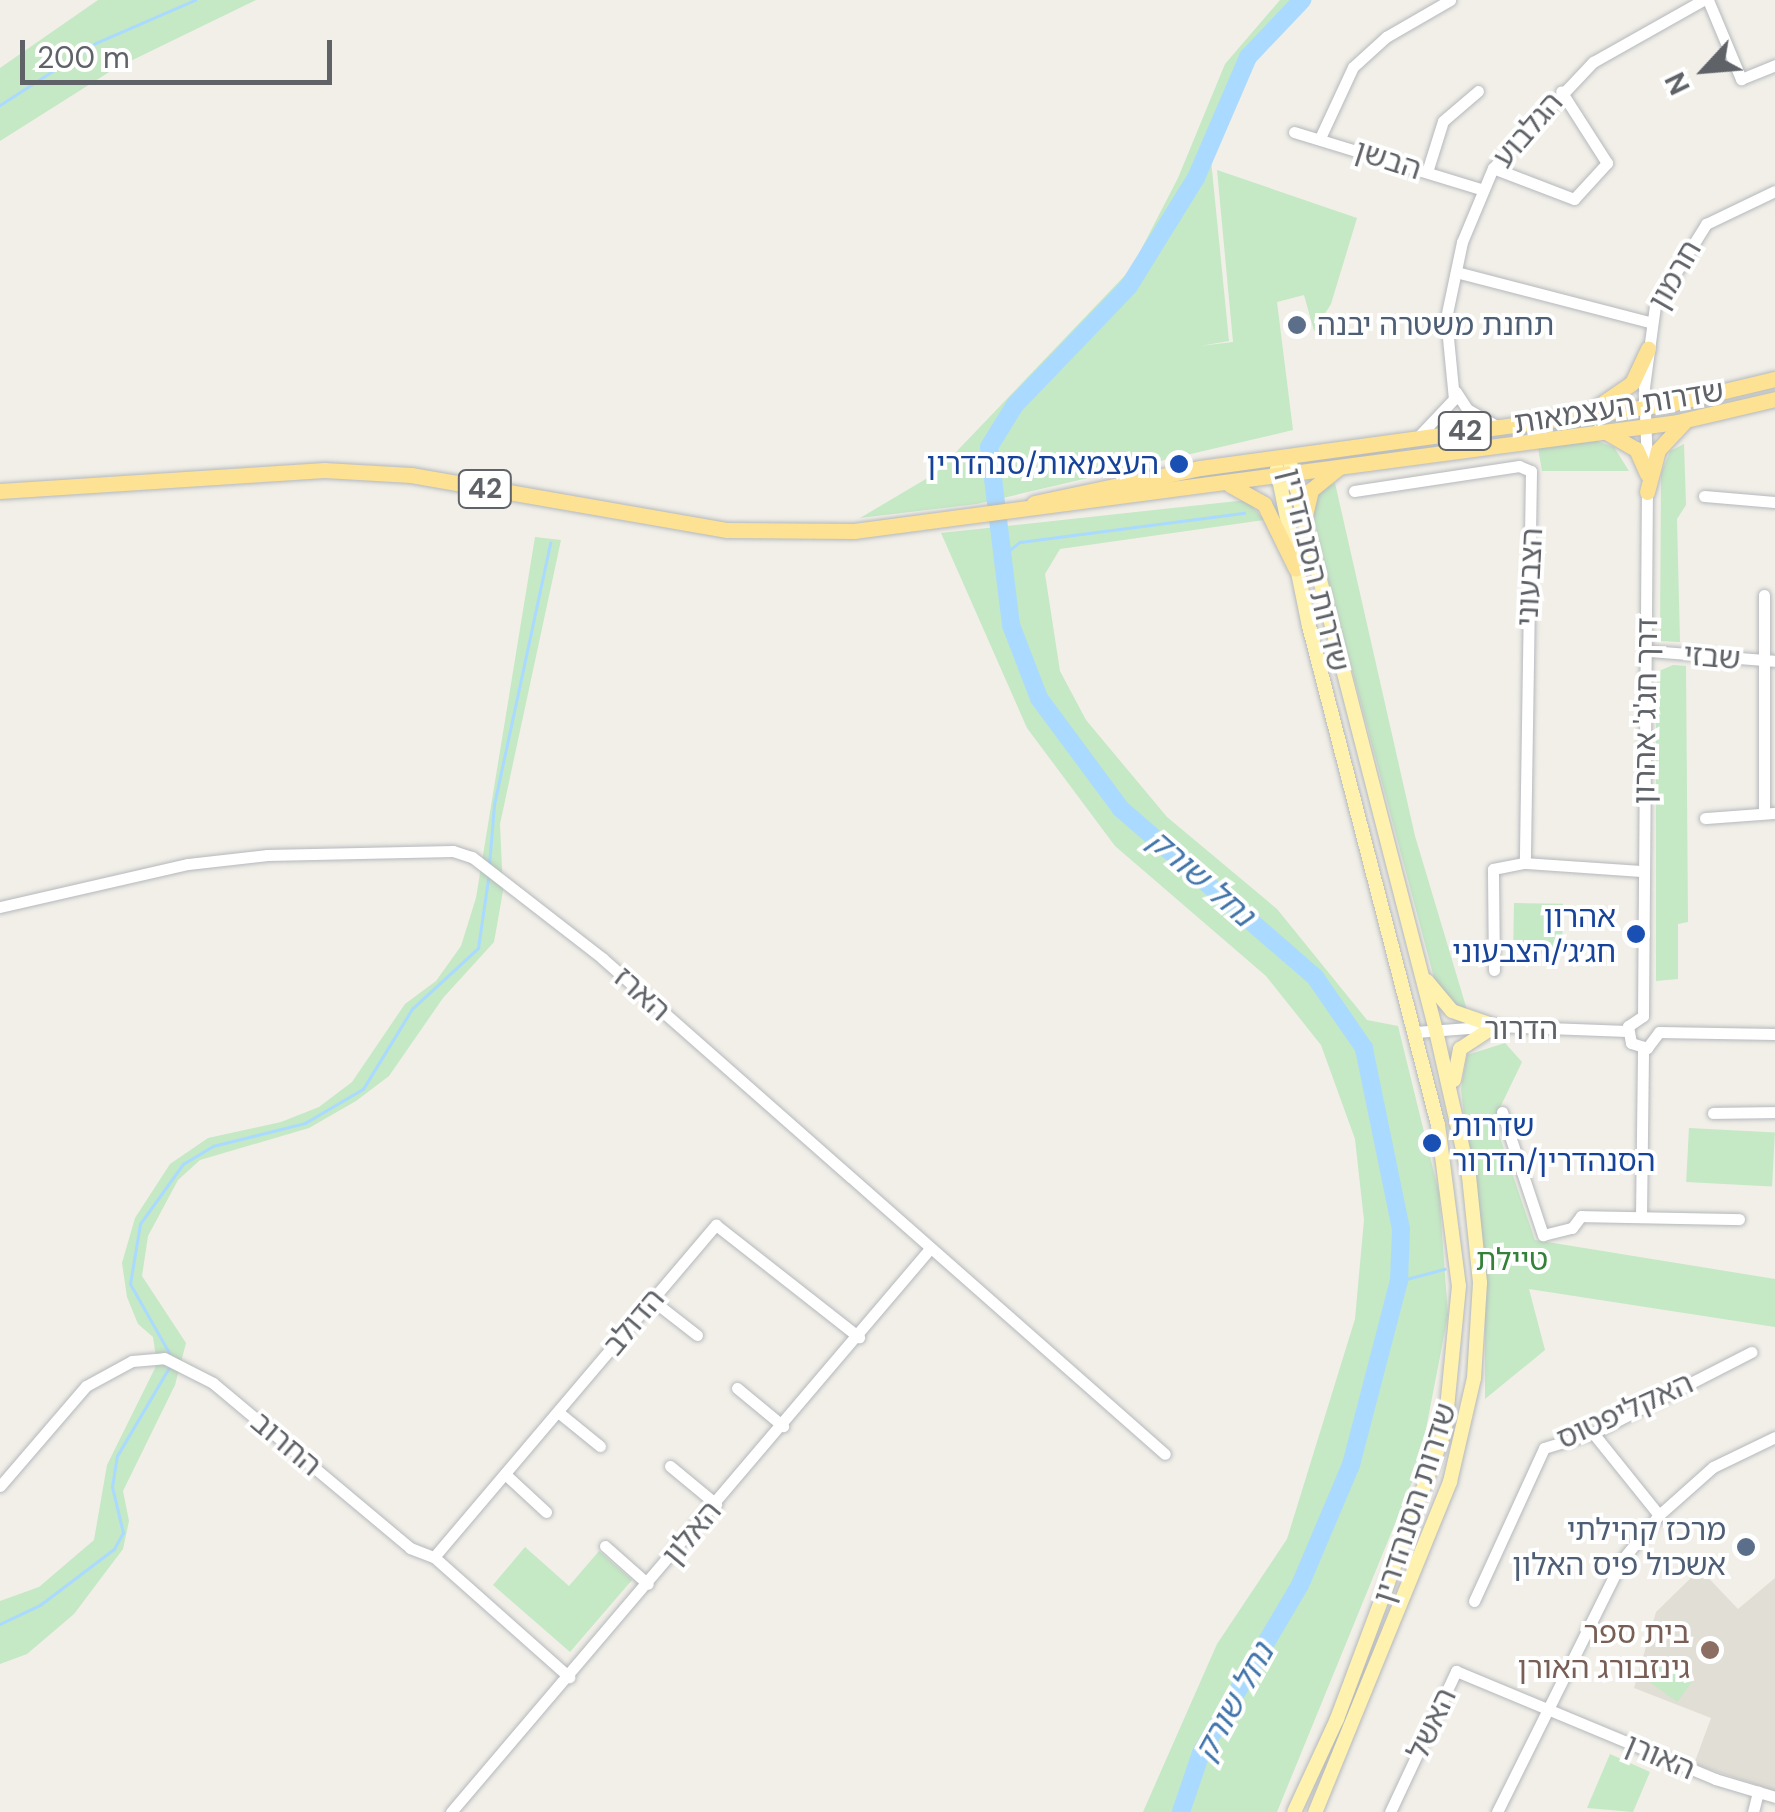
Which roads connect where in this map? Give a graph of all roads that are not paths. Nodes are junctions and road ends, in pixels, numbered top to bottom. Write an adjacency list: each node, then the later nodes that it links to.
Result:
1 (1450, 0): 7 (street)
2 (1705, 0): 3 (street); 5 (street, הגלבוע)
3 (1775, 66)
4 (1478, 91): 9 (street)
5 (1562, 91): 8 (street, הגלבוע); 8 (street)
6 (1294, 132): 7 (street, הבשן)
7 (1320, 138): 9 (street, הבשן)
8 (1493, 168): 10 (street, הגלבוע)
9 (1427, 172): 10 (street, הבשן)
10 (1481, 189): 12 (street, הגלבוע)
11 (1775, 191): 13 (street, חרמון)
12 (1456, 272): 13 (street); 16 (street, הגלבוע)
13 (1649, 322): 14 (street, חרמון)
14 (1648, 348): 18 (street, חרמון); 19 (highway)
15 (1775, 379): 18 (highway, שדרות העצמאות / 42)
16 (1455, 388): 22 (street); 24 (street)
17 (1775, 399): 20 (highway, שדרות העצמאות / 42)
18 (1645, 405): 19 (highway, שדרות העצמאות / 42); 21 (street, דרך חג'ג' אהרון)
19 (1573, 414): 22 (highway, שדרות העצמאות / 42)
20 (1690, 419): 21 (highway, שדרות העצמאות / 42); 33 (highway)
21 (1646, 425): 23 (highway, שדרות העצמאות / 42); 28 (street, דרך חג'ג' אהרון)
22 (1496, 426): 24 (highway, שדרות העצמאות / 42)
23 (1598, 430): 26 (highway, שדרות העצמאות / 42); 28 (highway)
24 (1416, 439): 25 (highway, שדרות העצמאות / 42)
25 (1284, 454): 27 (main road, שדרות הסנהדרין); 29 (main road, שדרות הסנהדרין); 36 (highway, 42)
26 (1341, 466): 27 (highway, שדרות העצמאות / 42); 37 (highway)
27 (1295, 472): 29 (highway, 42); 37 (main road, שדרות הסנהדרין)
28 (1647, 474): 33 (street, דרך חג'ג' אהרון)
29 (1274, 476): 30 (highway, 42); 38 (main road, שדרות הסנהדרין)
30 (1222, 482): 36 (highway, 42); 38 (highway)
31 (0, 491): 36 (highway, 42)
32 (1354, 491): 45 (street, הצבעוני)
33 (1647, 492): 40 (street, דרך חג'ג' אהרון)
34 (1704, 496): 35 (street)
35 (1775, 502)
36 (1002, 512)
37 (1304, 520): 48 (main road, שדרות הסנהדרין)
38 (1296, 569): 54 (main road, שדרות הסנהדרין)
39 (1764, 596): 41 (street)
40 (1649, 651): 41 (street, שבזי); 46 (street, דרך חג'ג' אהרון)
41 (1760, 661): 42 (street, שבזי); 43 (street)
42 (1775, 661)
43 (1770, 813): 44 (street)
44 (1706, 818)
45 (1525, 863): 46 (street); 49 (street)
46 (1642, 870): 50 (street, דרך חג'ג' אהרון)
47 (0, 907): 64 (street, הארז)
48 (1414, 953): 51 (main road); 52 (main road, שדרות הסנהדרין)
49 (1494, 970)
50 (1643, 1016): 53 (street); 55 (street)
51 (1494, 1026): 52 (street, הדרור); 53 (street, הדרור); 61 (main road)
52 (1436, 1031): 54 (street, הדרור); 61 (main road, שדרות הסנהדרין)
53 (1626, 1031): 57 (street)
54 (1416, 1032): 91 (main road, שדרות הסנהדרין)
55 (1659, 1032): 56 (street); 57 (street)
56 (1775, 1034)
57 (1643, 1048): 62 (street)
58 (1502, 1112): 62 (street)
59 (1775, 1112): 60 (street)
60 (1713, 1113)
61 (1455, 1114): 92 (main road, שדרות הסנהדרין)
62 (1641, 1217): 63 (street)
63 (1740, 1218)
64 (928, 1251): 67 (street, האלון); 75 (street, הארז)
65 (652, 1300): 66 (street); 67 (street, הדולב); 70 (street, הדולב)
66 (697, 1334)
67 (859, 1337): 71 (street, האלון)
68 (1750, 1352): 72 (street, האקליפטוס)
69 (737, 1388): 71 (street)
70 (558, 1412): 74 (street); 77 (street, הדולב)
71 (784, 1426): 79 (street, האלון)
72 (1594, 1432): 81 (street); 85 (street, האקליפטוס)
73 (1775, 1437): 81 (street)
74 (600, 1446)
75 (1165, 1454)
76 (670, 1466): 79 (street)
77 (505, 1474): 80 (street); 83 (street, הדולב)
78 (0, 1486): 83 (street, החרוב)
79 (716, 1504): 84 (street, האלון)
80 (546, 1512)
81 (1659, 1515): 87 (street)
82 (604, 1546): 84 (street)
83 (434, 1558): 86 (street, החרוב)
84 (648, 1584): 86 (street, האלון)
85 (1474, 1601)
86 (568, 1677): 90 (street, האלון)
87 (1549, 1707): 88 (street, האורן); 93 (street, האשל); 94 (street)
88 (1758, 1792): 89 (street, האורן); 95 (street)
89 (1775, 1797)
90 (451, 1812)
91 (1294, 1812)
92 (1315, 1812)
93 (1390, 1812)
94 (1497, 1812)
95 (1753, 1812)

